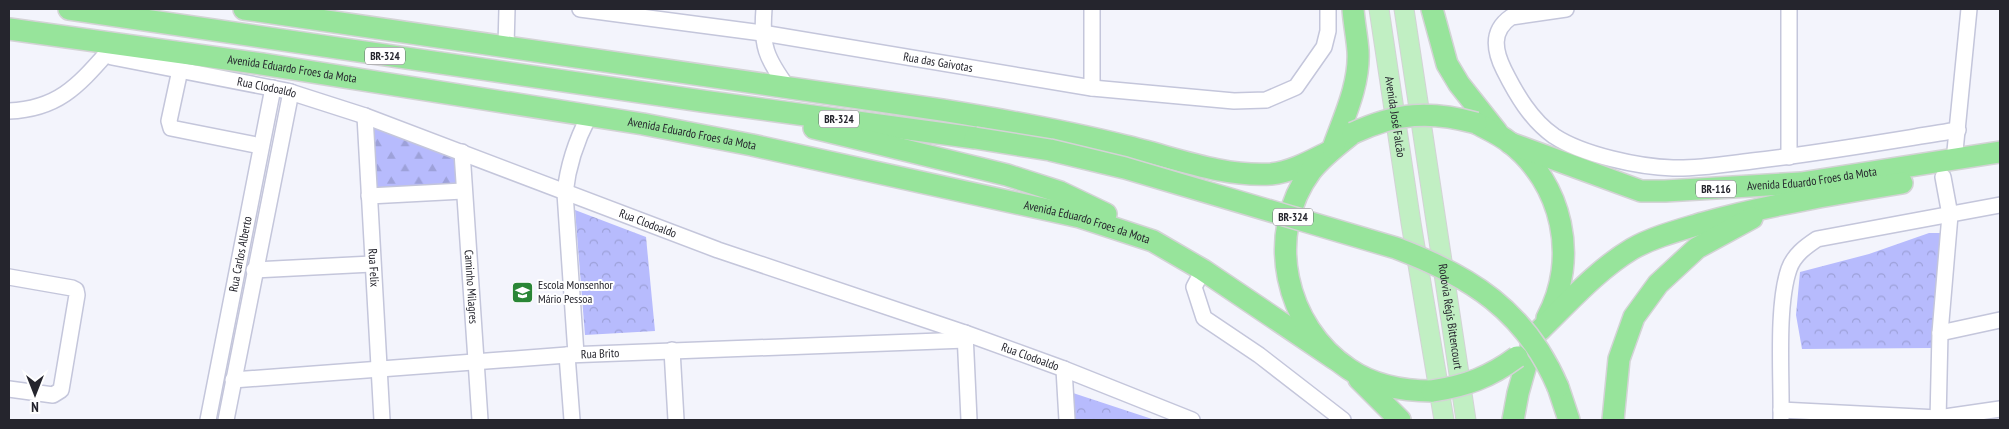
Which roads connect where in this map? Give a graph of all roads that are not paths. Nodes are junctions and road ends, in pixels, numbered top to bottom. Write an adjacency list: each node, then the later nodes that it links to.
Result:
1 (69, 9): 24 (highway, Avenida Eduardo Froes da Mota / BR-324)
2 (244, 9): 17 (highway, Avenida Eduardo Froes da Mota / BR-324)
3 (507, 9): 17 (street)
4 (580, 9): 16 (street, Rua das Gaivotas)
5 (764, 9): 16 (street)
6 (1092, 9): 22 (street)
7 (1328, 9): 22 (street, Rua das Gaivotas)
8 (1352, 9): 31 (highway)
9 (1379, 9): 44 (main road, Avenida José Falcão)
10 (1404, 9): 42 (main road, Avenida José Falcão)
11 (1432, 9): 29 (highway)
12 (1566, 9): 34 (street)
13 (1789, 9): 34 (street)
14 (1969, 9): 28 (street)
15 (9, 29): 18 (highway, Avenida Eduardo Froes da Mota)
16 (762, 33): 21 (street); 22 (street, Rua das Gaivotas)
17 (506, 46): 21 (highway, Avenida Eduardo Froes da Mota / BR-324)
18 (109, 48): 19 (street, Rua Clodoaldo); 25 (street); 27 (highway, Avenida Eduardo Froes da Mota)
19 (180, 70): 20 (street, Rua Clodoaldo); 30 (street)
20 (272, 88): 23 (street, Rua Clodoaldo); 30 (street, Rua Carlos Alberto)
21 (788, 88): 31 (highway, Avenida Eduardo Froes da Mota / BR-324)
22 (1092, 88)
23 (291, 92): 26 (street, Rua Clodoaldo); 47 (street, Rua Carlos Alberto)
24 (702, 101): 45 (highway, BR-324); 80 (highway, BR-324, bridge)
25 (9, 110)
26 (365, 116): 32 (street, Rua Clodoaldo); 39 (street, Rua Felix)
27 (589, 116): 38 (street); 45 (highway, Avenida Eduardo Froes da Mota)
28 (1958, 130): 34 (street); 36 (street)
29 (1504, 139): 31 (highway, Avenida Eduardo Froes da Mota, bridge); 36 (highway, Avenida Eduardo Froes da Mota / BR-116); 52 (highway, Avenida Eduardo Froes da Mota)
30 (261, 146): 66 (street, Rua Carlos Alberto)
31 (1330, 150): 57 (highway, Avenida Eduardo Froes da Mota)
32 (462, 152): 37 (street, Caminho Milagres); 38 (street, Rua Clodoaldo)
33 (2000, 152): 36 (highway, Avenida Eduardo Froes da Mota / BR-116)
34 (1789, 157)
35 (2000, 164): 36 (highway, Avenida Eduardo Froes da Mota / BR-116)
36 (1948, 169): 41 (highway, Avenida Eduardo Froes da Mota / BR-116); 43 (street)
37 (463, 191): 39 (street); 56 (street, Caminho Milagres)
38 (566, 193): 53 (street, Rua Clodoaldo); 55 (street)
39 (369, 196): 46 (street, Rua Felix)
40 (2000, 205): 43 (street)
41 (1774, 206): 52 (highway, Avenida Eduardo Froes da Mota / BR-116); 81 (highway)
42 (1435, 214): 78 (main road, Rodovia Régis Bittencourt)
43 (1950, 215): 51 (street); 64 (street)
44 (1411, 223): 77 (main road, Rodovia Régis Bittencourt)
45 (1153, 241): 48 (highway, Avenida Eduardo Froes da Mota / BR-324)
46 (372, 264): 47 (street); 58 (street, Rua Felix)
47 (254, 270): 60 (street, Rua Carlos Alberto)
48 (1203, 270): 57 (highway, Avenida Eduardo Froes da Mota / BR-324); 75 (street)
49 (9, 277): 61 (street)
50 (2000, 320): 51 (street)
51 (1940, 333): 65 (street)
52 (1537, 335): 57 (highway, Avenida Eduardo Froes da Mota, bridge); 79 (highway)
53 (966, 337): 54 (street, Rua Brito); 59 (street, Rua Clodoaldo); 72 (street)
54 (672, 350): 55 (street, Rua Brito); 71 (street)
55 (572, 354): 56 (street, Rua Brito); 70 (street)
56 (475, 362): 58 (street, Rua Brito); 69 (street, Caminho Milagres)
57 (1343, 365): 76 (highway)
58 (379, 368): 60 (street, Rua Brito); 68 (street, Rua Felix)
59 (1064, 369): 63 (street, Rua Clodoaldo); 73 (street)
60 (233, 380): 67 (street, Rua Carlos Alberto)
61 (9, 389)
62 (1996, 413): 65 (street)
63 (1164, 415): 74 (street, Rua Clodoaldo)
64 (1781, 415): 65 (street)
65 (1938, 419)
66 (208, 420)
67 (226, 420)
68 (382, 420)
69 (480, 420)
70 (572, 420)
71 (676, 420)
72 (969, 420)
73 (1067, 420)
74 (1192, 420)
75 (1344, 420)
76 (1400, 420)
77 (1444, 420)
78 (1466, 420)
79 (1513, 420)
80 (1568, 420)
81 (1613, 420)

